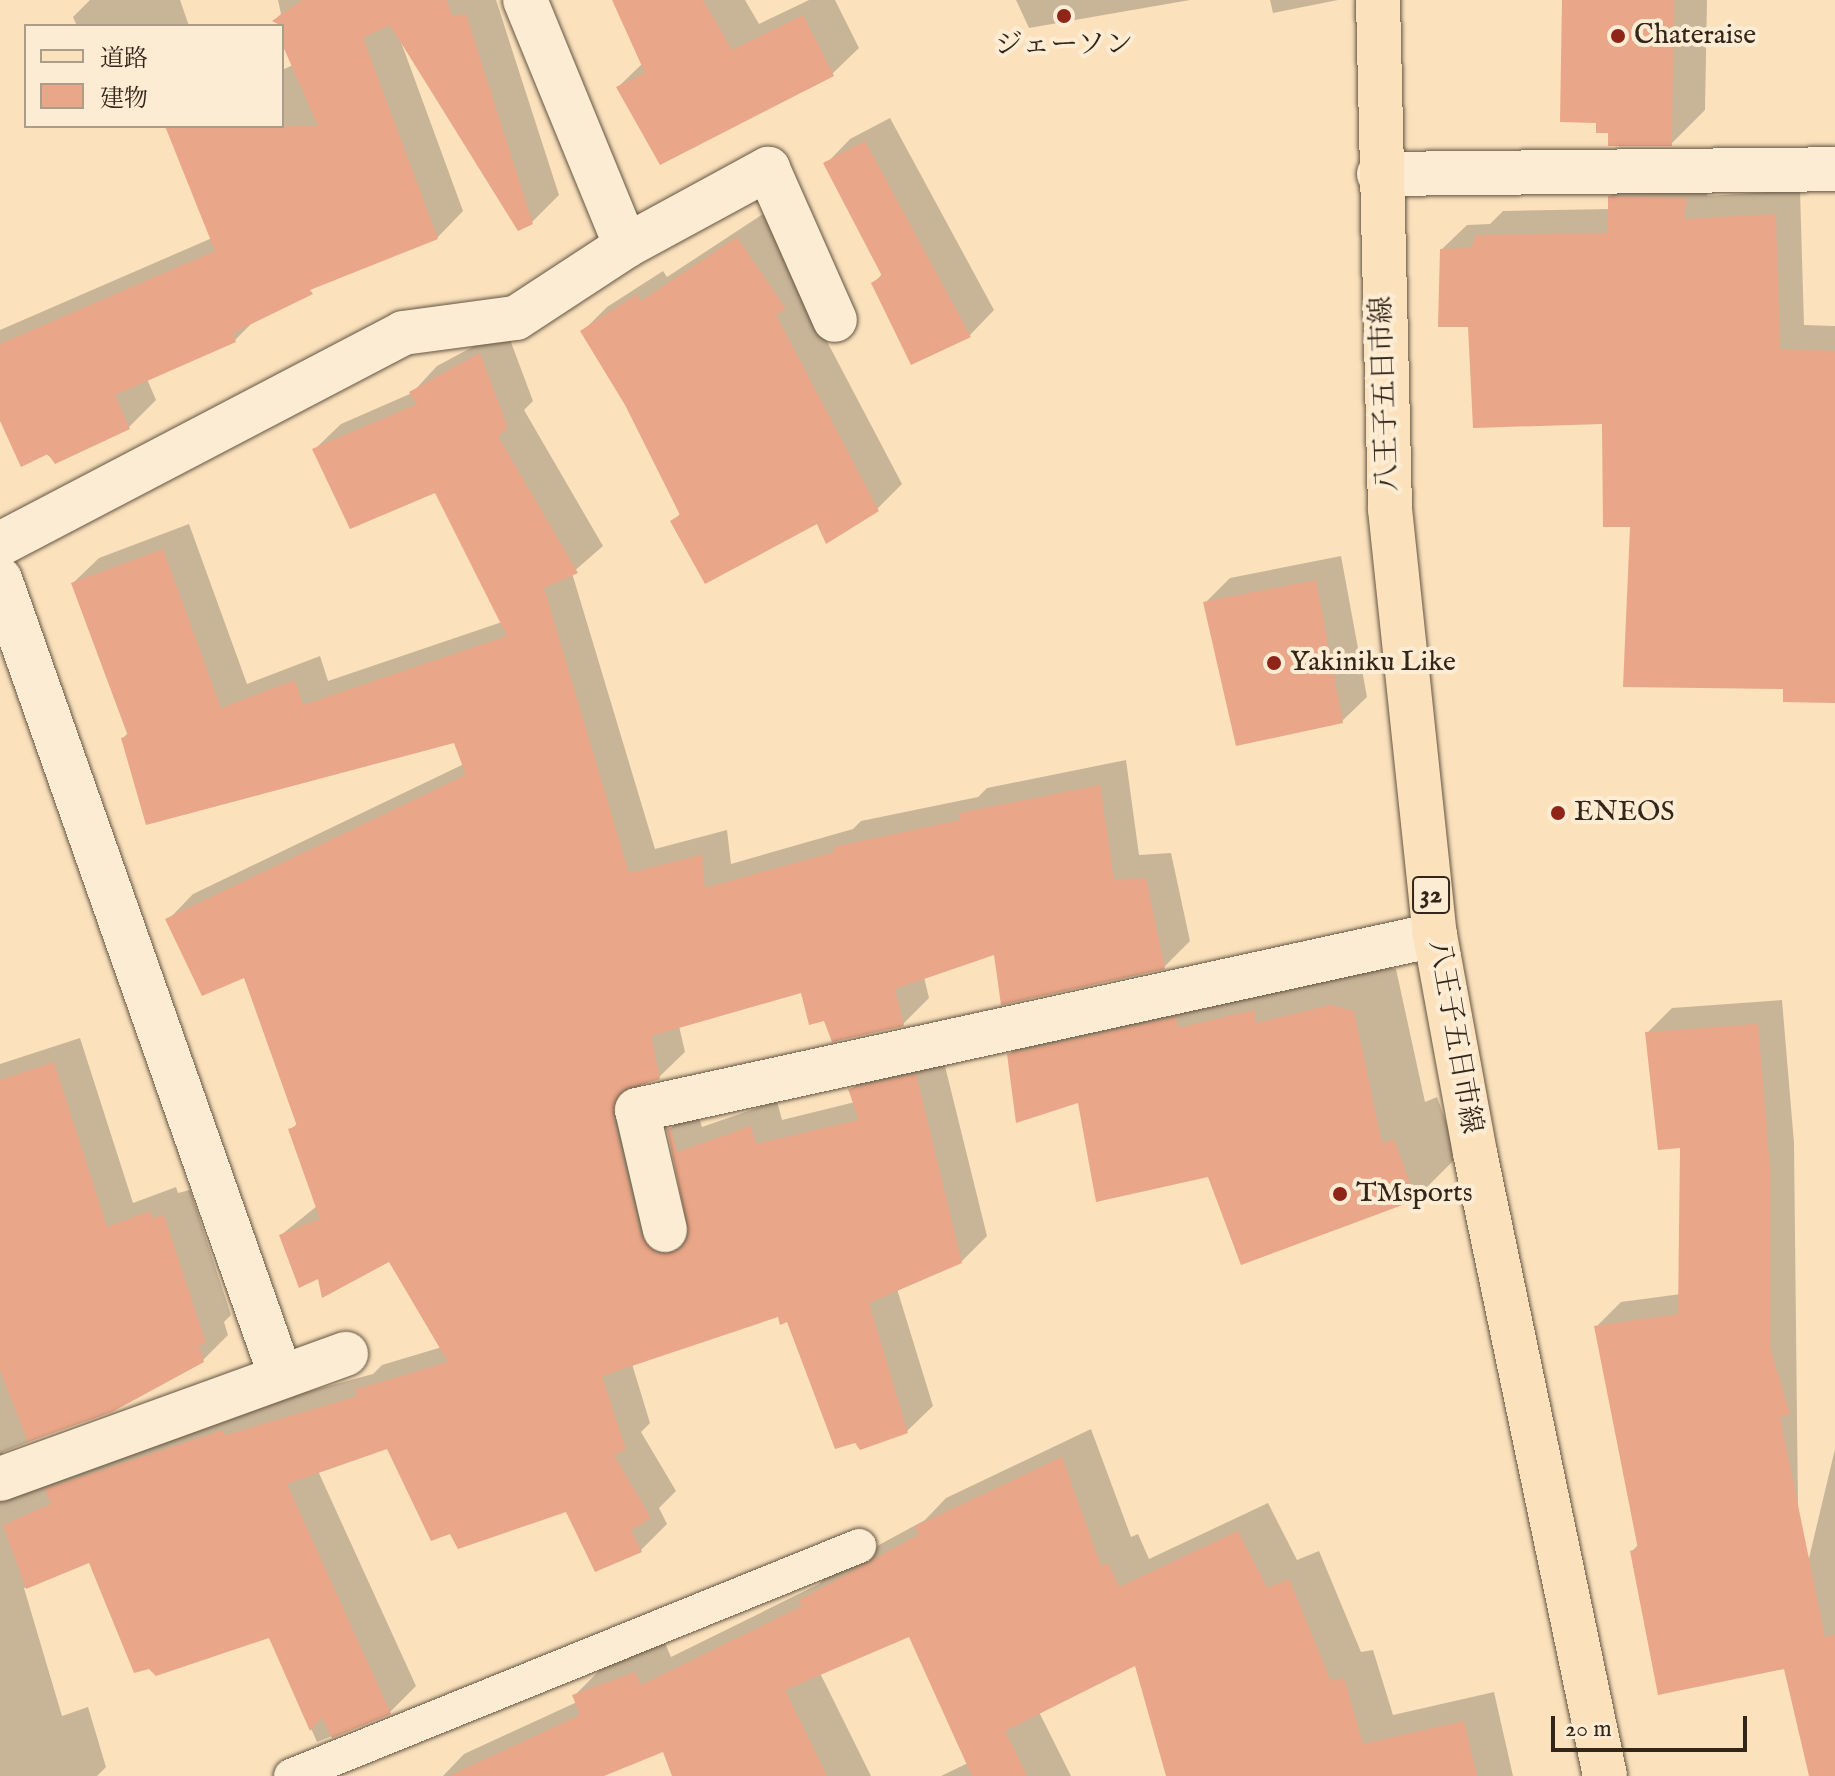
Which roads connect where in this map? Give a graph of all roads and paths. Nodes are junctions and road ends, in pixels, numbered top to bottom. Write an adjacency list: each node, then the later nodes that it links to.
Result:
1 (525, 0): 5 (street)
2 (1378, 0): 4 (main road, 八王子五日市線 / 32)
3 (1835, 169): 4 (street)
4 (1379, 174): 9 (main road, 八王子五日市線 / 32)
5 (626, 246): 6 (street); 7 (street)
6 (835, 320)
7 (0, 544)
8 (0, 579): 12 (street)
9 (1435, 935): 10 (street); 16 (main road, 八王子五日市線 / 32)
10 (665, 1230)
11 (346, 1354): 12 (street)
12 (281, 1377): 13 (street)
13 (0, 1479)
14 (859, 1546): 15 (lane)
15 (291, 1776)
16 (1605, 1776)

